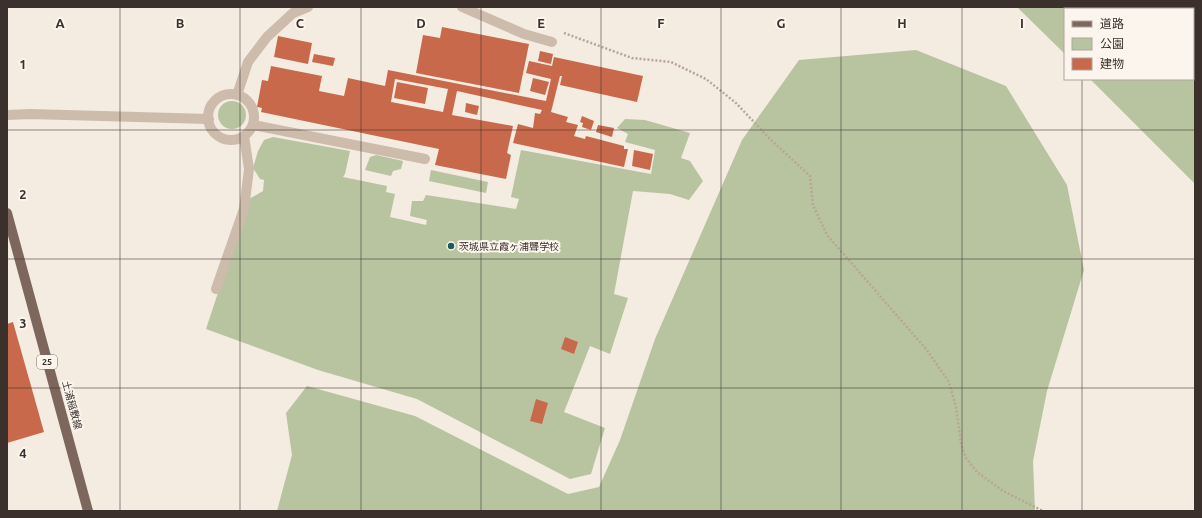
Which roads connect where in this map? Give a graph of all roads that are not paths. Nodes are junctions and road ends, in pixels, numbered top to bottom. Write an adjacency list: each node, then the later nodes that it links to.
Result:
1 (308, 7): 4 (lane)
2 (462, 7): 3 (lane)
3 (552, 42)
4 (237, 95): 6 (lane); 7 (lane)
5 (7, 115): 6 (lane)
6 (209, 119): 8 (lane)
7 (253, 125): 8 (lane); 9 (lane)
8 (244, 136): 11 (lane)
9 (425, 159)
10 (7, 213): 12 (main road, 土浦稲敷線 / 25)
11 (216, 289)
12 (88, 511)

